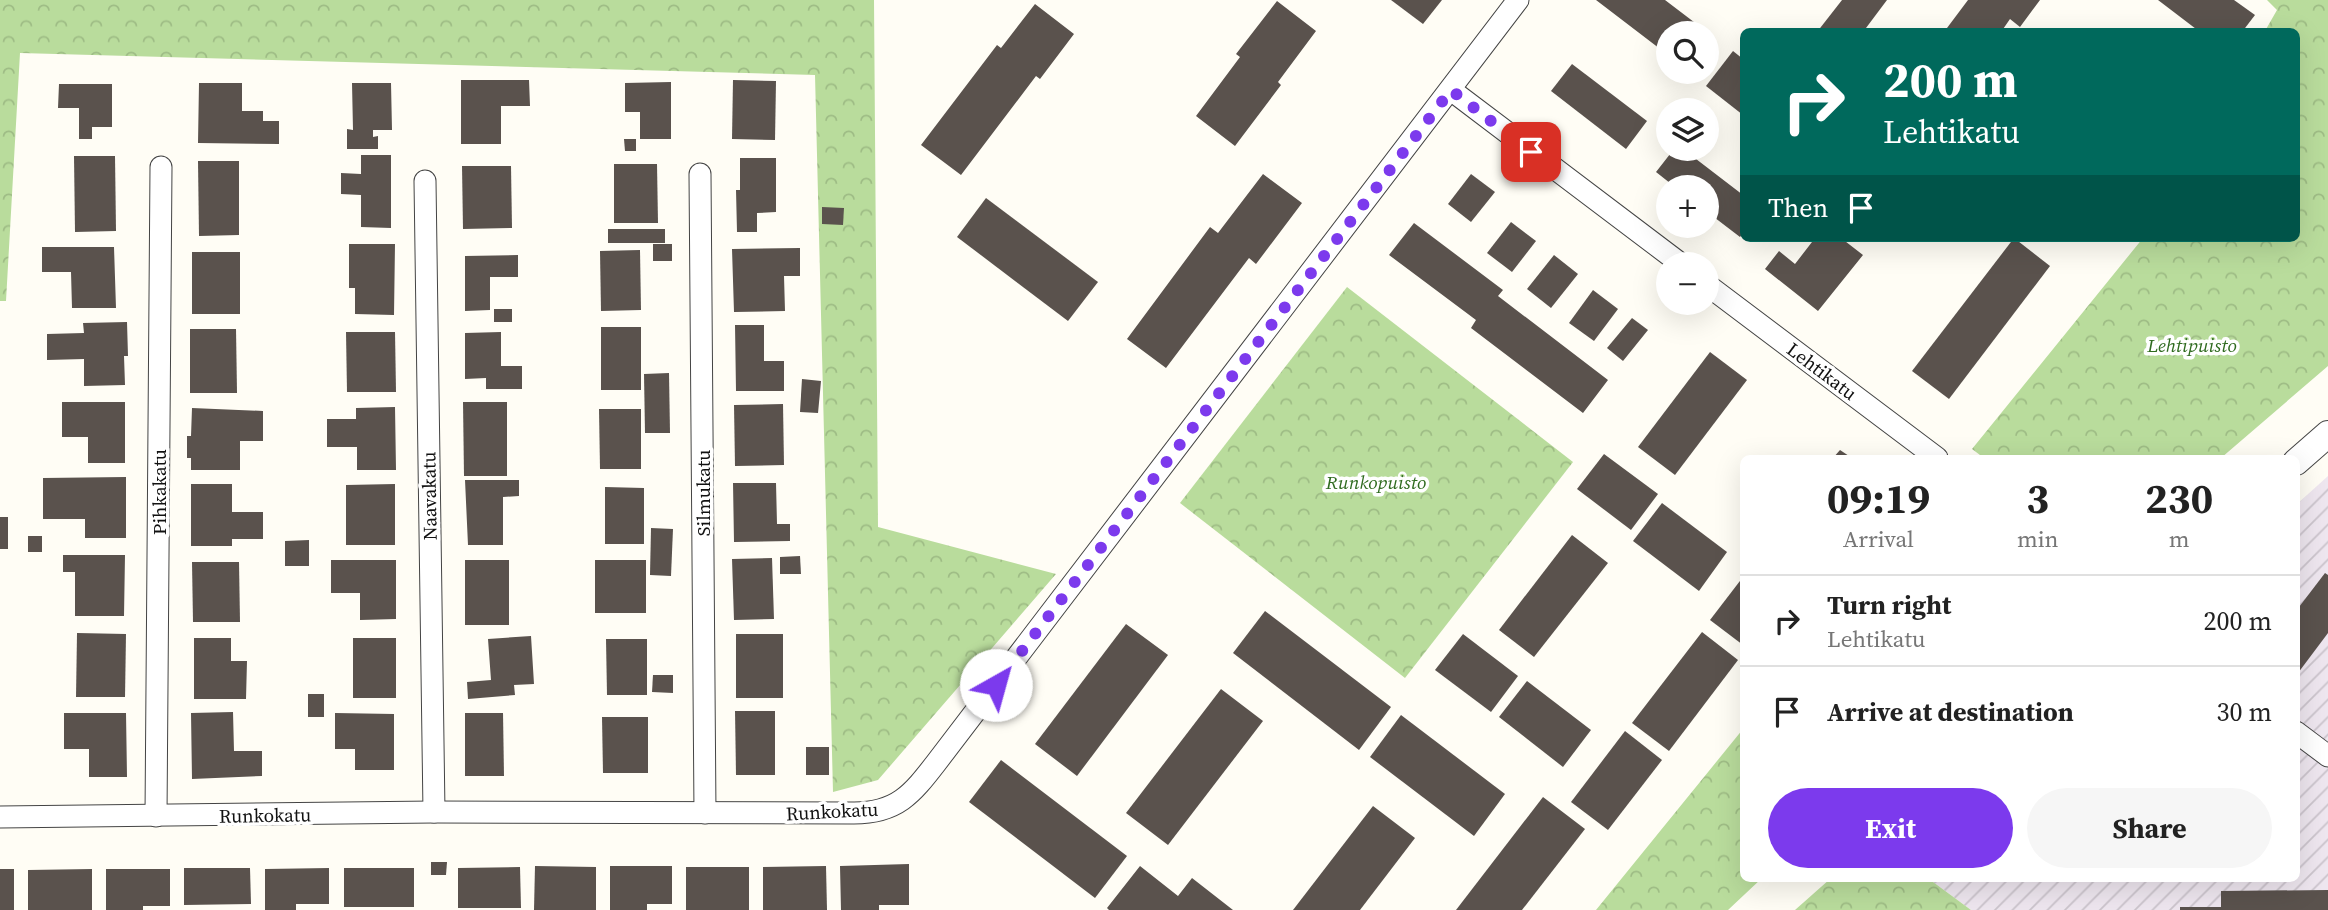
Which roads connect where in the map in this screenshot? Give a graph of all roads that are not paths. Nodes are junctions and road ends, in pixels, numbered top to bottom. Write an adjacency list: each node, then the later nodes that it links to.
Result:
1 (1518, 0): 2 (street, Runkokatu)
2 (1451, 90): 6 (street); 14 (street, Runkokatu)
3 (161, 167): 15 (street, Pihkakatu)
4 (700, 174): 14 (street, Silmukatu)
5 (425, 181): 13 (street, Naavakatu)
6 (1665, 252)
7 (1719, 294): 9 (street, Lehtikatu)
8 (2328, 434): 10 (street)
9 (1933, 455)
10 (2300, 458)
11 (2300, 735): 12 (street)
12 (2328, 756)
13 (434, 812): 14 (street, Runkokatu); 15 (street, Runkokatu)
14 (705, 813)
15 (156, 816): 16 (street, Runkokatu)
16 (0, 817)

